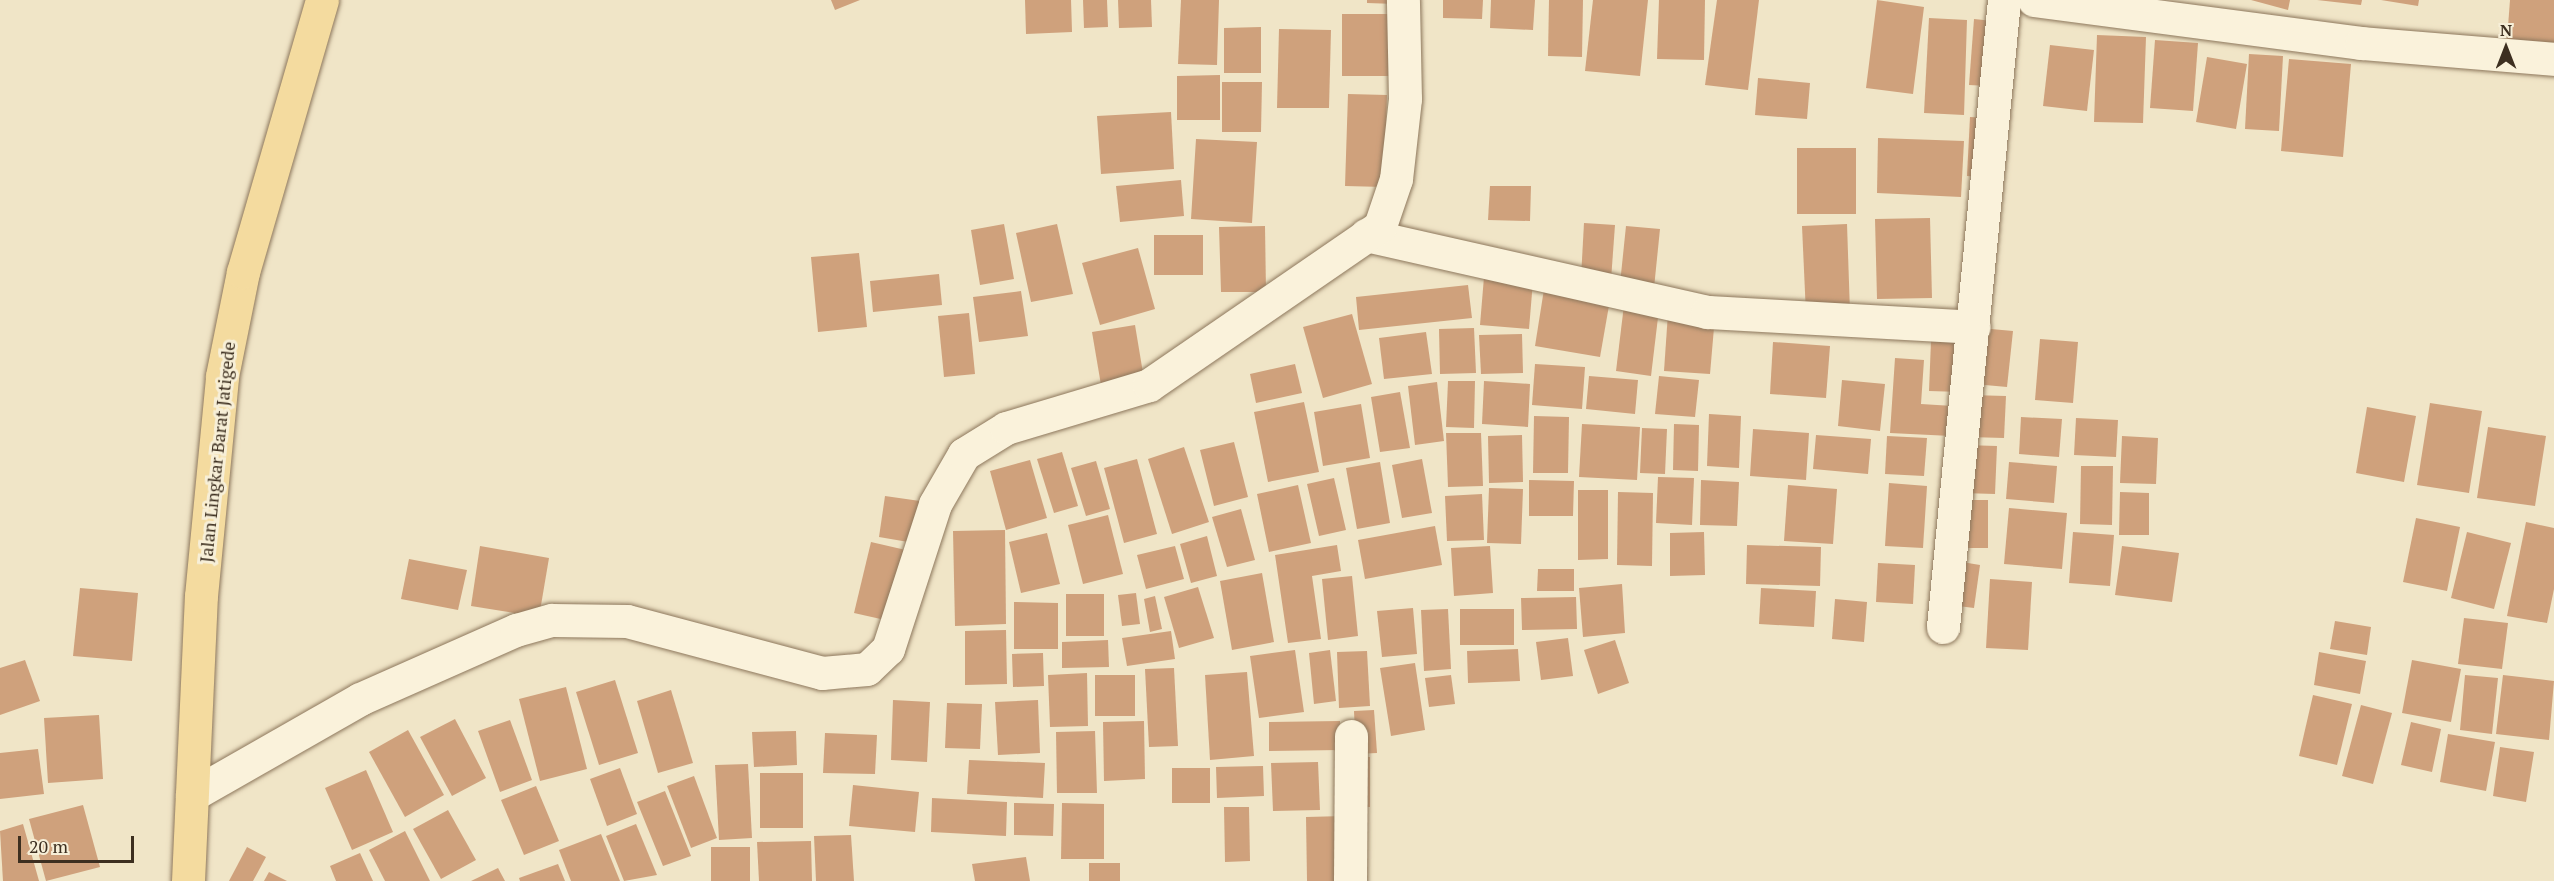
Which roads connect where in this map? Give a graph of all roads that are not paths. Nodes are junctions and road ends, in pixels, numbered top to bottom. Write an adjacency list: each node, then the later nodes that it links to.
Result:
1 (322, 0): 10 (main road, Jalan Lingkar Barat Jatigede)
2 (1403, 0): 6 (street)
3 (2004, 0): 7 (street)
4 (2034, 0): 5 (street)
5 (2554, 59)
6 (1366, 235): 7 (street); 10 (street)
7 (1974, 327): 8 (street)
8 (1943, 627)
9 (1351, 736): 12 (street)
10 (192, 795): 11 (main road, Jalan Lingkar Barat Jatigede)
11 (188, 881)
12 (1350, 881)

